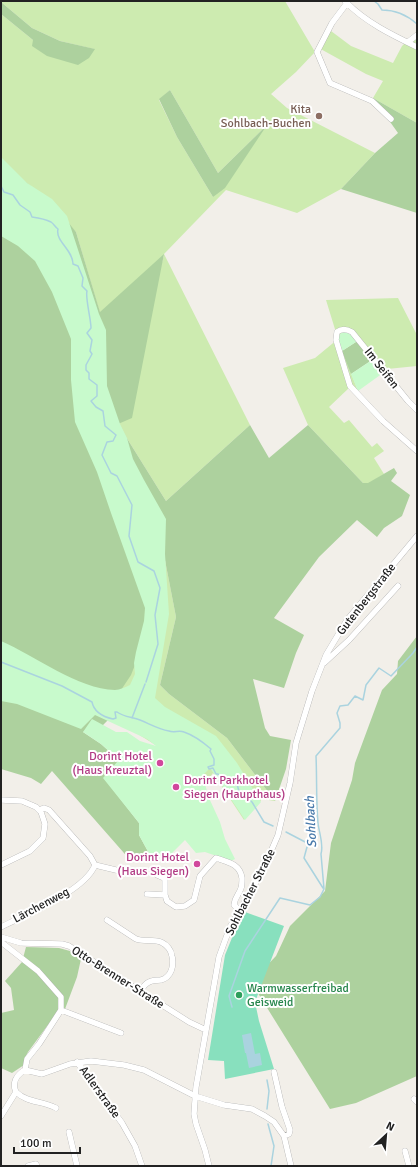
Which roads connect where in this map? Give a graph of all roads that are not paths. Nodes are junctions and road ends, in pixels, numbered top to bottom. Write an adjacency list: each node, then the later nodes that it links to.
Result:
1 (346, 2): 3 (street); 5 (street)
2 (417, 36): 3 (street)
3 (408, 42): 4 (street)
4 (417, 47)
5 (391, 119)
6 (417, 410): 7 (street, Im Seifen)
7 (417, 451)
8 (417, 536): 10 (street, Gutenbergstraße)
9 (398, 586): 10 (street)
10 (321, 666): 19 (street, Sohlbacher Straße)
11 (1, 800): 12 (street)
12 (39, 810): 13 (street); 14 (street)
13 (1, 865)
14 (95, 865): 15 (street); 21 (street, Lärchenweg)
15 (120, 871)
16 (157, 875): 18 (street)
17 (147, 894): 18 (street)
18 (164, 895): 19 (street)
19 (240, 911): 26 (street, Sohlbacher Straße)
20 (107, 920): 24 (street)
21 (1, 927)
22 (1, 937): 24 (street, Otto-Brenner-Straße)
23 (1, 942): 25 (street)
24 (140, 990): 26 (street, Otto-Brenner-Straße)
25 (61, 1010): 27 (street); 29 (street)
26 (206, 1030): 32 (street, Sohlbacher Straße)
27 (121, 1033)
28 (77, 1062): 29 (street); 32 (street); 41 (street, Adlerstraße)
29 (25, 1070): 31 (street)
30 (274, 1072): 36 (street)
31 (16, 1092): 33 (street); 34 (street)
32 (195, 1096): 36 (street); 42 (street, Sohlbacher Straße)
33 (56, 1108)
34 (1, 1116)
35 (68, 1132): 40 (street)
36 (284, 1136): 43 (street)
37 (405, 1151): 44 (street)
38 (37, 1165): 39 (street)
39 (28, 1166)
40 (77, 1166)
41 (142, 1166)
42 (209, 1166)
43 (292, 1166)
44 (409, 1166)

